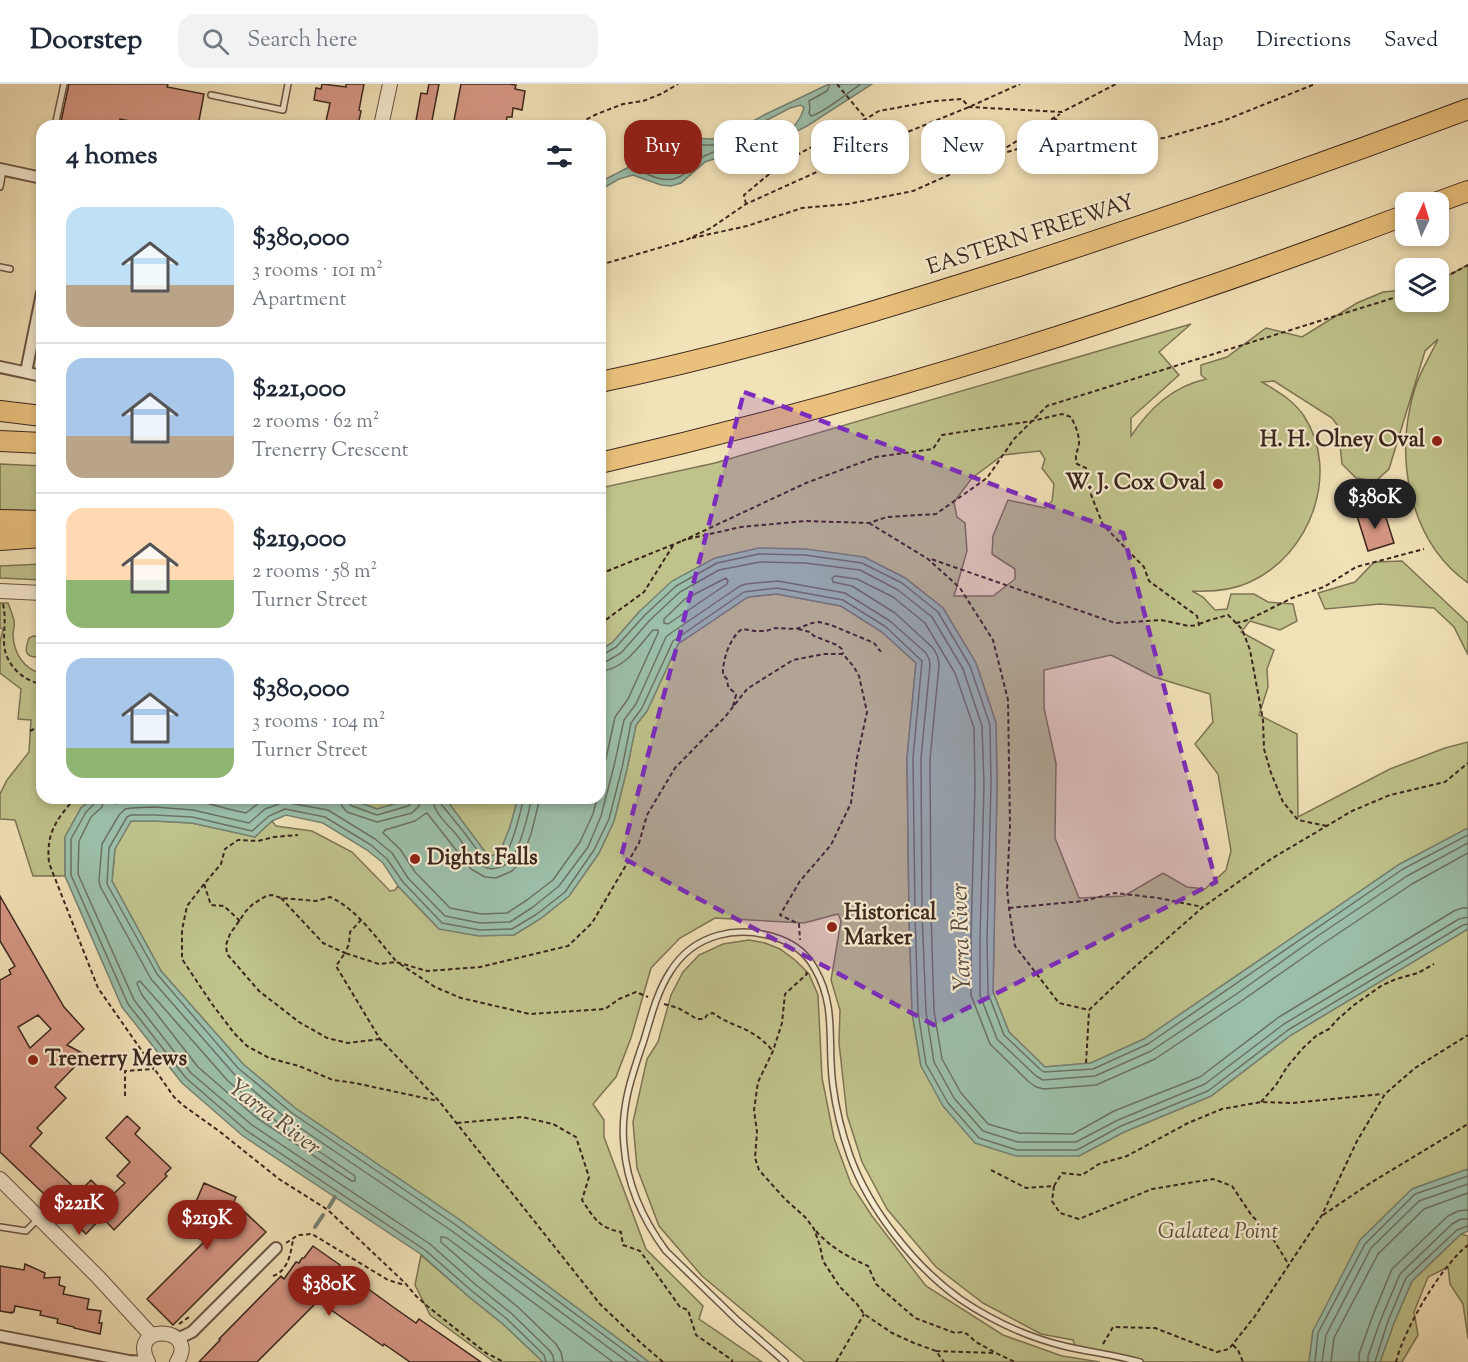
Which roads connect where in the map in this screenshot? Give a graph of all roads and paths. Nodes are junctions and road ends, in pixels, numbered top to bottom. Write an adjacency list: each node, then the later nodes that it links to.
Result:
1 (64, 84): 15 (lane)
2 (288, 84): 9 (lane)
3 (390, 84): 16 (street)
4 (678, 84): 17 (path)
5 (837, 84): 13 (path)
6 (1020, 84): 10 (path)
7 (1116, 84): 12 (path)
8 (1315, 84): 19 (path)
9 (212, 95)
10 (969, 107): 12 (path); 13 (path); 27 (path)
11 (1468, 109): 40 (highway, EASTERN FREEWAY)
12 (1062, 112): 14 (path)
13 (866, 118): 27 (path)
14 (1053, 118): 18 (path); 20 (path)
15 (57, 120)
16 (382, 120)
17 (585, 120)
18 (1057, 120)
19 (1158, 138)
20 (1005, 148)
21 (2, 170): 23 (street); 24 (lane)
22 (951, 174): 29 (path)
23 (36, 177)
24 (0, 187)
25 (1468, 191): 26 (highway)
26 (1449, 198)
27 (746, 204): 29 (path)
28 (1395, 218): 46 (highway)
29 (686, 240): 30 (path)
30 (606, 263)
31 (1468, 265): 34 (path)
32 (0, 267): 33 (lane)
33 (10, 269)
34 (1449, 275)
35 (1395, 297): 43 (path)
36 (36, 323): 38 (street)
37 (0, 367): 38 (street)
38 (26, 372): 39 (street)
39 (36, 374)
40 (606, 381)
41 (0, 411): 42 (highway)
42 (36, 415)
43 (1032, 421): 49 (path); 52 (path); 61 (path)
44 (0, 441): 45 (highway)
45 (36, 443)
46 (606, 462)
47 (0, 520): 48 (highway)
48 (36, 520)
49 (869, 523): 52 (path); 55 (path)
50 (36, 537): 51 (highway)
51 (0, 540)
52 (682, 541): 53 (path)
53 (674, 544): 56 (path); 59 (path)
54 (1424, 549): 60 (path)
55 (928, 559): 61 (path); 75 (path)
56 (606, 572)
57 (36, 593): 58 (street)
58 (1, 596): 65 (path)
59 (606, 620)
60 (1236, 623): 61 (path); 71 (path)
61 (1198, 625)
62 (796, 629): 63 (path); 64 (path); 66 (path)
63 (881, 652)
64 (843, 654): 66 (path); 79 (path)
65 (36, 682)
66 (732, 709): 81 (path)
67 (36, 728): 68 (path)
68 (30, 731)
69 (1468, 763): 71 (path)
70 (70, 804): 89 (path)
71 (1327, 826): 76 (path)
72 (298, 835): 73 (path)
73 (204, 884): 78 (path); 92 (path)
74 (281, 898): 77 (path); 78 (path); 80 (path)
75 (1009, 908): 76 (path); 84 (path)
76 (1203, 908): 84 (path)
77 (361, 920): 80 (path); 81 (path)
78 (240, 921): 86 (path)
79 (802, 951): 83 (lane); 87 (path); 118 (lane)
80 (345, 953): 81 (path); 86 (path)
81 (396, 962): 83 (path)
82 (1434, 964): 93 (path)
83 (657, 1000): 87 (path); 124 (lane)
84 (1089, 1010): 88 (path)
85 (1468, 1035): 90 (path)
86 (380, 1039): 92 (path)
87 (773, 1051): 102 (path)
88 (1086, 1063)
89 (154, 1070): 91 (path); 108 (path)
90 (1385, 1094): 93 (path); 99 (path)
91 (125, 1096)
92 (439, 1101): 94 (path)
93 (1261, 1102): 98 (path)
94 (457, 1123): 122 (path); 123 (path)
95 (1468, 1125): 99 (path)
96 (992, 1170): 98 (path)
97 (0, 1179): 100 (street)
98 (1054, 1186): 106 (path)
99 (1322, 1215): 106 (path)
100 (39, 1218): 101 (lane); 113 (street)
101 (0, 1227)
102 (814, 1229): 109 (path); 117 (path)
103 (293, 1238): 105 (path); 107 (path); 108 (path)
104 (1468, 1245): 130 (path)
105 (276, 1248): 114 (street)
106 (1289, 1265): 115 (path)
107 (273, 1276)
108 (405, 1282): 121 (path)
109 (864, 1314): 116 (path); 125 (path)
110 (189, 1317): 111 (path)
111 (181, 1322)
112 (0, 1336): 119 (street)
113 (152, 1336): 114 (street); 119 (street)
114 (177, 1339): 120 (street)
115 (1233, 1345): 118 (path); 129 (path)
116 (936, 1351): 117 (path); 126 (path)
117 (996, 1353): 127 (path)
118 (1097, 1353): 128 (lane)
119 (148, 1362)
120 (177, 1362)
121 (504, 1362)
122 (663, 1362)
123 (732, 1362)
124 (785, 1362)
125 (836, 1362)
126 (944, 1362)
127 (1015, 1362)
128 (1140, 1362)
129 (1243, 1362)
130 (1396, 1362)

